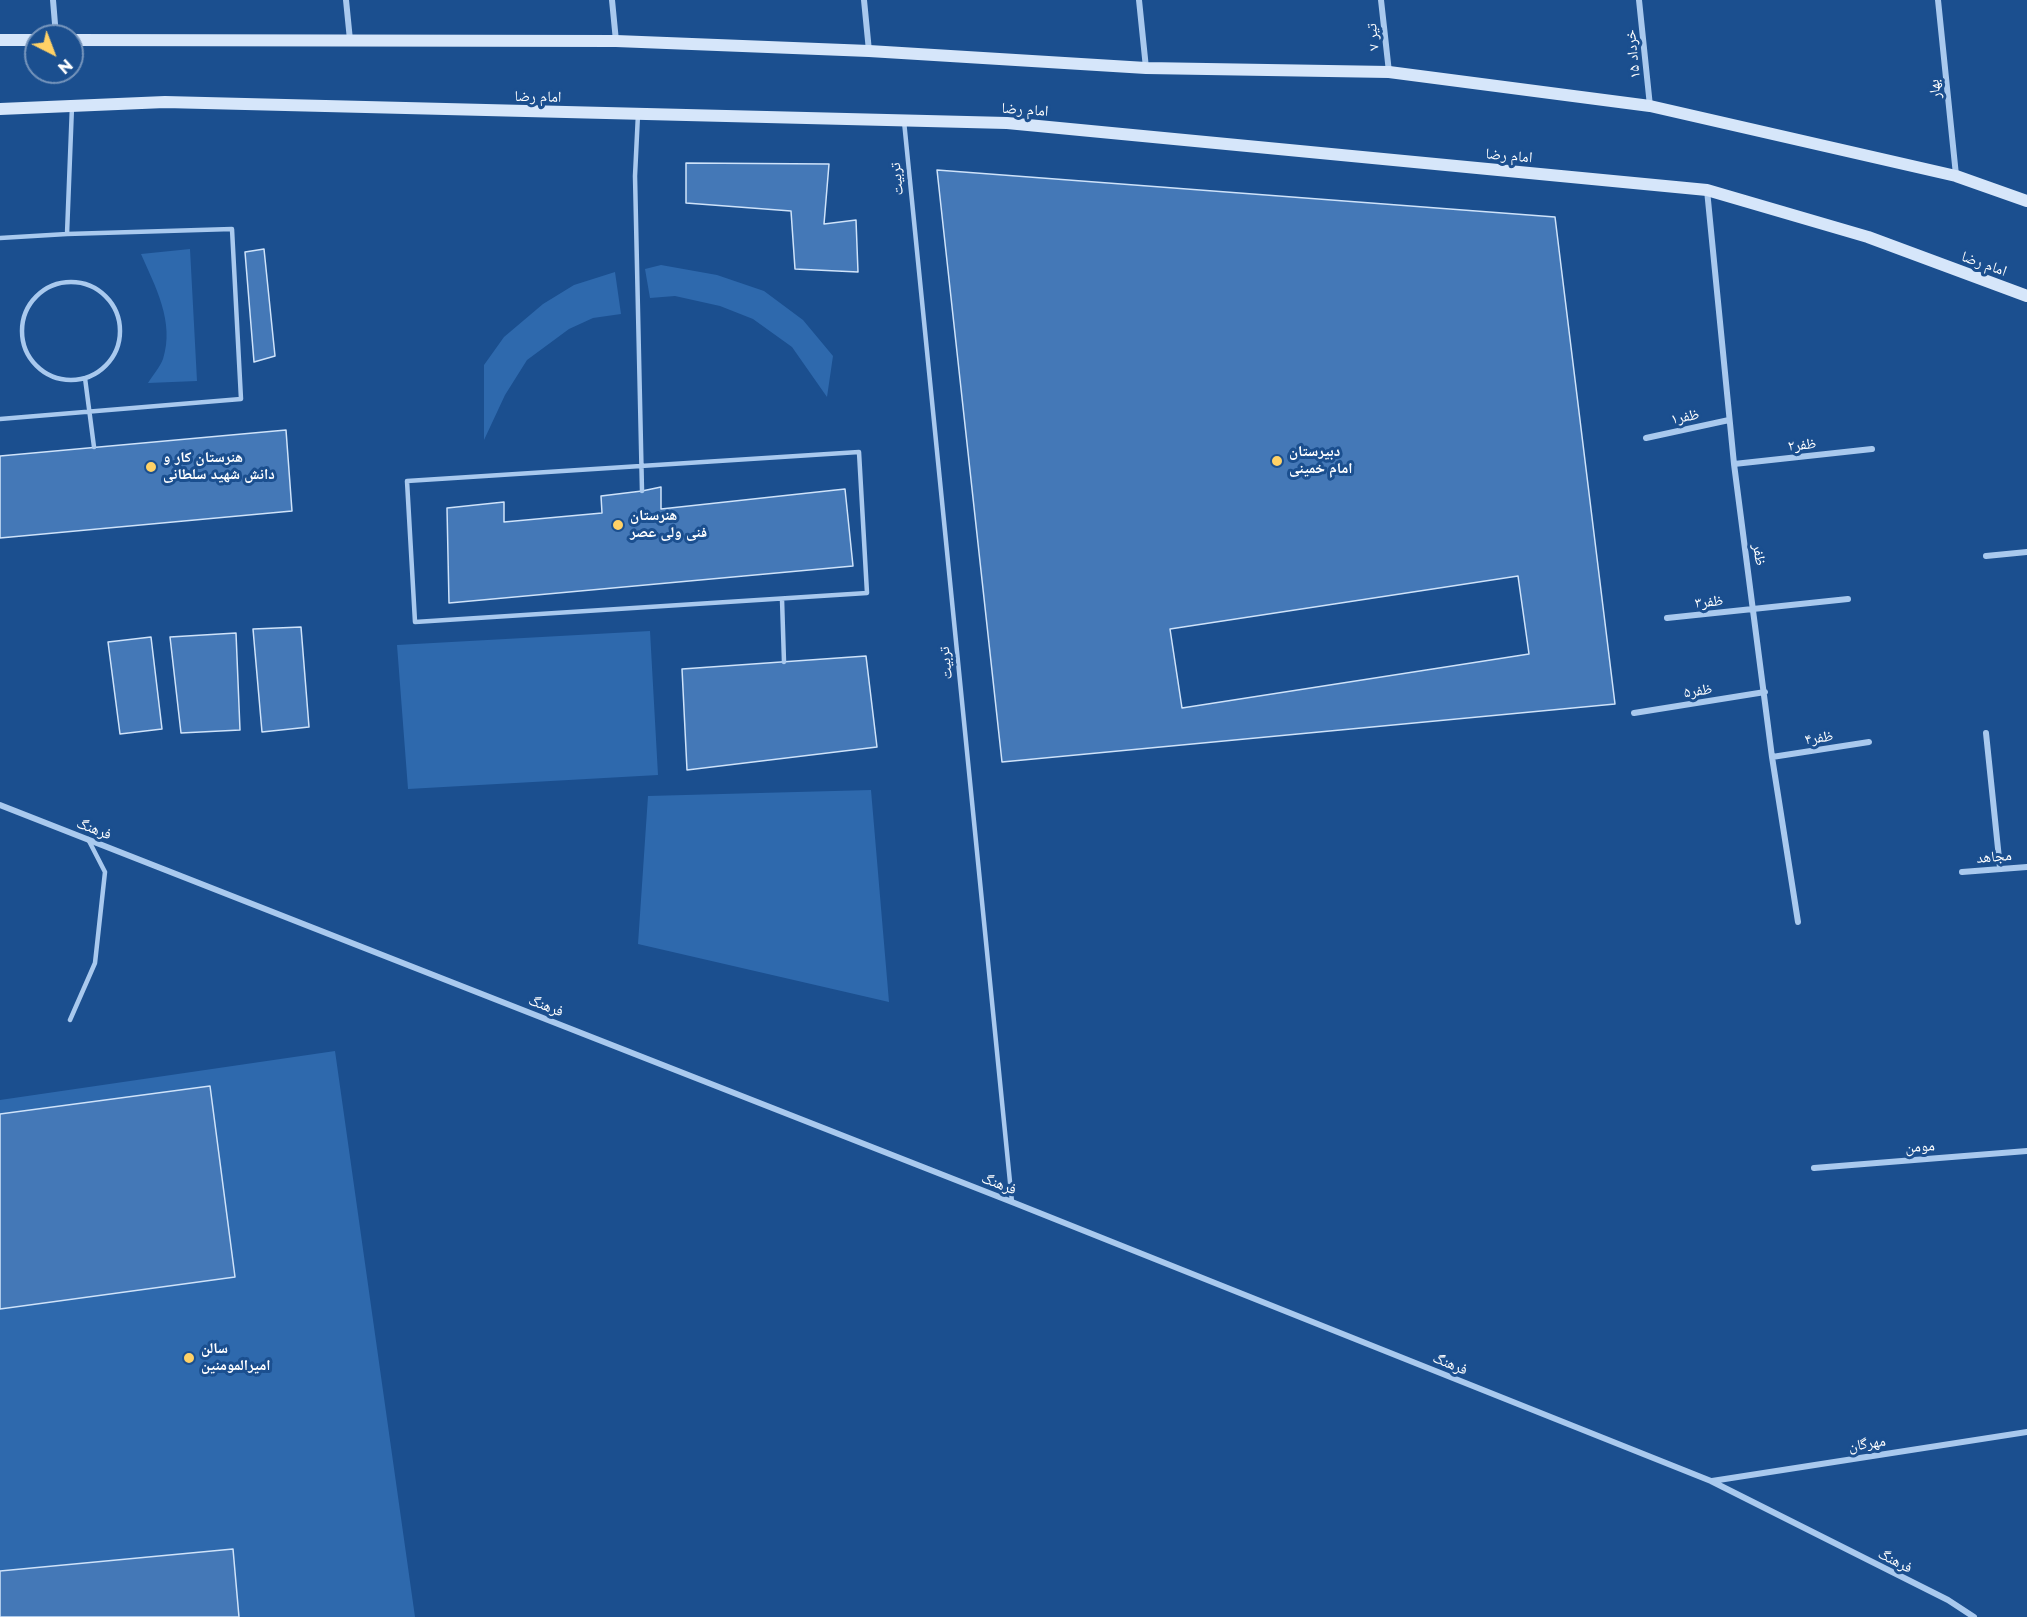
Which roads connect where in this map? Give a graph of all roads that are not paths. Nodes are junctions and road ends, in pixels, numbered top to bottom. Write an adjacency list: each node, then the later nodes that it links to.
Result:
1 (53, 0): 9 (street)
2 (346, 0): 13 (street)
3 (612, 0): 14 (street)
4 (864, 0): 15 (street)
5 (1139, 0): 16 (street)
6 (1381, 0): 17 (street, ۷ تیر)
7 (1639, 0): 19 (street, ۱۵ خرداد)
8 (1938, 0): 23 (street, بهار)
9 (55, 24)
10 (0, 40): 11 (street)
11 (24, 40)
12 (84, 40): 13 (street)
13 (350, 40): 14 (street)
14 (616, 41): 15 (street)
15 (868, 51): 16 (street)
16 (1146, 68): 17 (street)
17 (1389, 72): 19 (street)
18 (72, 106): 20 (street, امام رضا); 21 (street, امام رضا); 26 (lane)
19 (1650, 106): 23 (street)
20 (0, 109)
21 (638, 114): 22 (street, امام رضا); 37 (lane)
22 (904, 121): 24 (street, امام رضا); 60 (lane, تربیت)
23 (1956, 176): 25 (street)
24 (1707, 190): 28 (street, امام رضا); 32 (street, ظفر)
25 (2027, 201)
26 (67, 234): 27 (lane); 30 (lane)
27 (0, 238)
28 (2027, 296)
29 (85, 378): 29 (lane); 30 (lane)
30 (90, 411): 31 (lane); 34 (lane)
31 (0, 418)
32 (1729, 420): 33 (street, ظفر۱); 36 (street, ظفر)
33 (1646, 438)
34 (94, 447)
35 (1872, 449): 36 (street, ظفر۲)
36 (1734, 464): 43 (street, ظفر)
37 (640, 467): 38 (lane); 41 (lane); 41 (lane)
38 (642, 491)
39 (2027, 552): 40 (street)
40 (1986, 556)
41 (782, 599): 45 (lane)
42 (1848, 599): 43 (street, ظفر۳)
43 (1754, 609): 44 (street, ظفر۳); 46 (street, ظفر)
44 (1667, 618)
45 (784, 662)
46 (1765, 693): 47 (street, ظفر۵); 50 (street, ظفر)
47 (1634, 713)
48 (1986, 733): 54 (street)
49 (1869, 742): 50 (street, ظفر۴)
50 (1772, 757): 56 (street, ظفر)
51 (0, 805): 52 (street, فرهنگ)
52 (88, 839): 57 (lane); 60 (street, فرهنگ)
53 (2027, 867): 54 (street, مجاهد)
54 (2000, 868): 55 (street, مجاهد)
55 (1962, 872)
56 (1797, 922)
57 (70, 1020)
58 (2027, 1151): 59 (street, مومن)
59 (1814, 1168)
60 (1012, 1202): 62 (street, فرهنگ)
61 (2027, 1432): 62 (street, مهرگان)
62 (1711, 1481): 63 (street, فرهنگ)
63 (1974, 1617)

